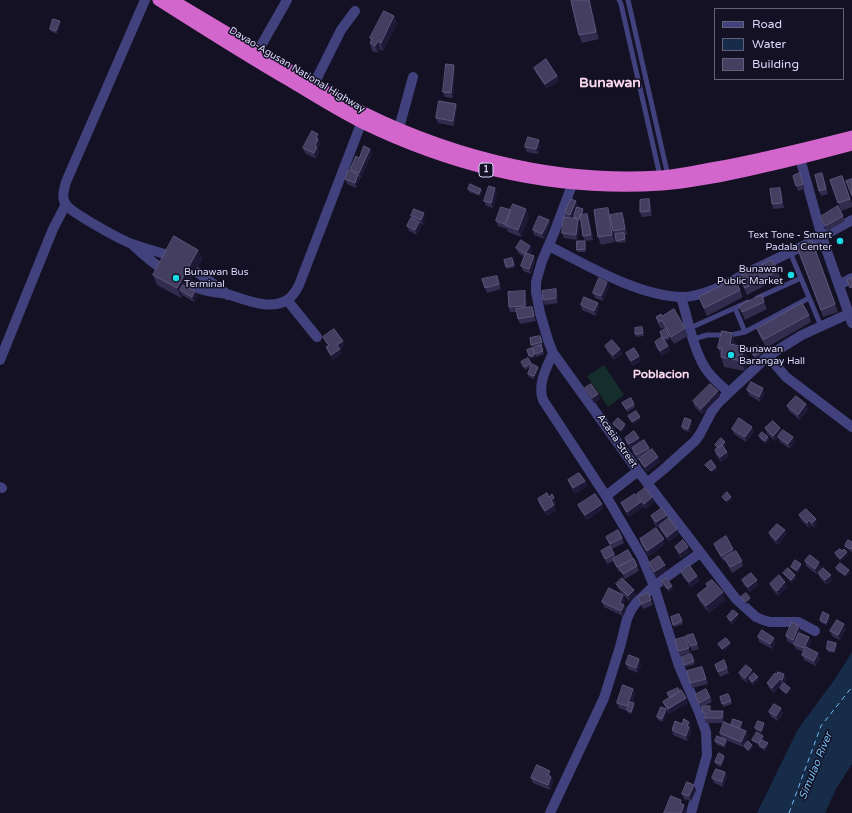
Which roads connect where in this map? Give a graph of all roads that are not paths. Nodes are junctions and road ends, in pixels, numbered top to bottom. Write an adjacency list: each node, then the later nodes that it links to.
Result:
1 (145, 0): 23 (street)
2 (158, 0): 10 (highway, Davao-Agusan National Highway / 1)
3 (173, 0): 10 (highway, Davao-Agusan National Highway / 1)
4 (287, 0): 10 (street)
5 (620, 2): 6 (lane); 9 (lane)
6 (629, 2): 8 (lane)
7 (355, 11): 14 (street)
8 (635, 31): 9 (lane); 11 (lane)
9 (627, 33): 12 (lane)
10 (255, 55): 14 (highway, Davao-Agusan National Highway / 1); 15 (highway, Davao-Agusan National Highway / 1)
11 (643, 66): 12 (lane); 21 (lane)
12 (636, 68): 21 (lane)
13 (413, 77): 16 (street)
14 (314, 84): 15 (highway, Davao-Agusan National Highway / 1)
15 (363, 118): 16 (highway, Davao-Agusan National Highway / 1); 22 (highway, Davao-Agusan National Highway / 1); 35 (street)
16 (399, 128): 20 (highway, Davao-Agusan National Highway / 1)
17 (852, 136): 19 (highway, Davao-Agusan National Highway / 1)
18 (852, 145): 19 (highway, Davao-Agusan National Highway / 1)
19 (798, 154): 21 (highway, Davao-Agusan National Highway / 1); 25 (street)
20 (585, 180): 21 (highway, Davao-Agusan National Highway / 1); 22 (highway, Davao-Agusan National Highway / 1)
21 (665, 180)
22 (572, 184): 27 (street, Acasia Street)
23 (66, 204): 26 (street); 45 (street)
24 (852, 220): 25 (street)
25 (822, 237): 28 (street); 31 (street)
26 (132, 244): 32 (street); 32 (street)
27 (549, 246): 33 (street); 43 (street, Acasia Street)
28 (790, 252): 29 (lane); 33 (street)
29 (801, 278): 34 (lane); 36 (lane)
30 (852, 278): 31 (street)
31 (839, 285): 37 (street)
32 (228, 295): 35 (street)
33 (681, 297): 39 (street)
34 (809, 298): 38 (lane); 40 (lane)
35 (287, 300): 41 (street)
36 (735, 308): 39 (lane); 40 (lane)
37 (850, 318): 38 (street)
38 (821, 326): 44 (street)
39 (690, 328): 42 (street)
40 (745, 332): 42 (lane)
41 (317, 337)
42 (694, 338): 46 (street)
43 (553, 353): 48 (street, Acasia Street); 50 (street)
44 (768, 356): 46 (street); 47 (street)
45 (0, 360)
46 (728, 392): 49 (street)
47 (852, 427)
48 (638, 471): 49 (street, Acasia Street); 50 (street)
49 (647, 483): 51 (street, Acasia Street)
50 (606, 496): 52 (street)
51 (700, 553): 52 (street); 53 (street, Acasia Street)
52 (654, 586): 54 (street); 55 (street)
53 (815, 631)
54 (550, 813)
55 (691, 813)

